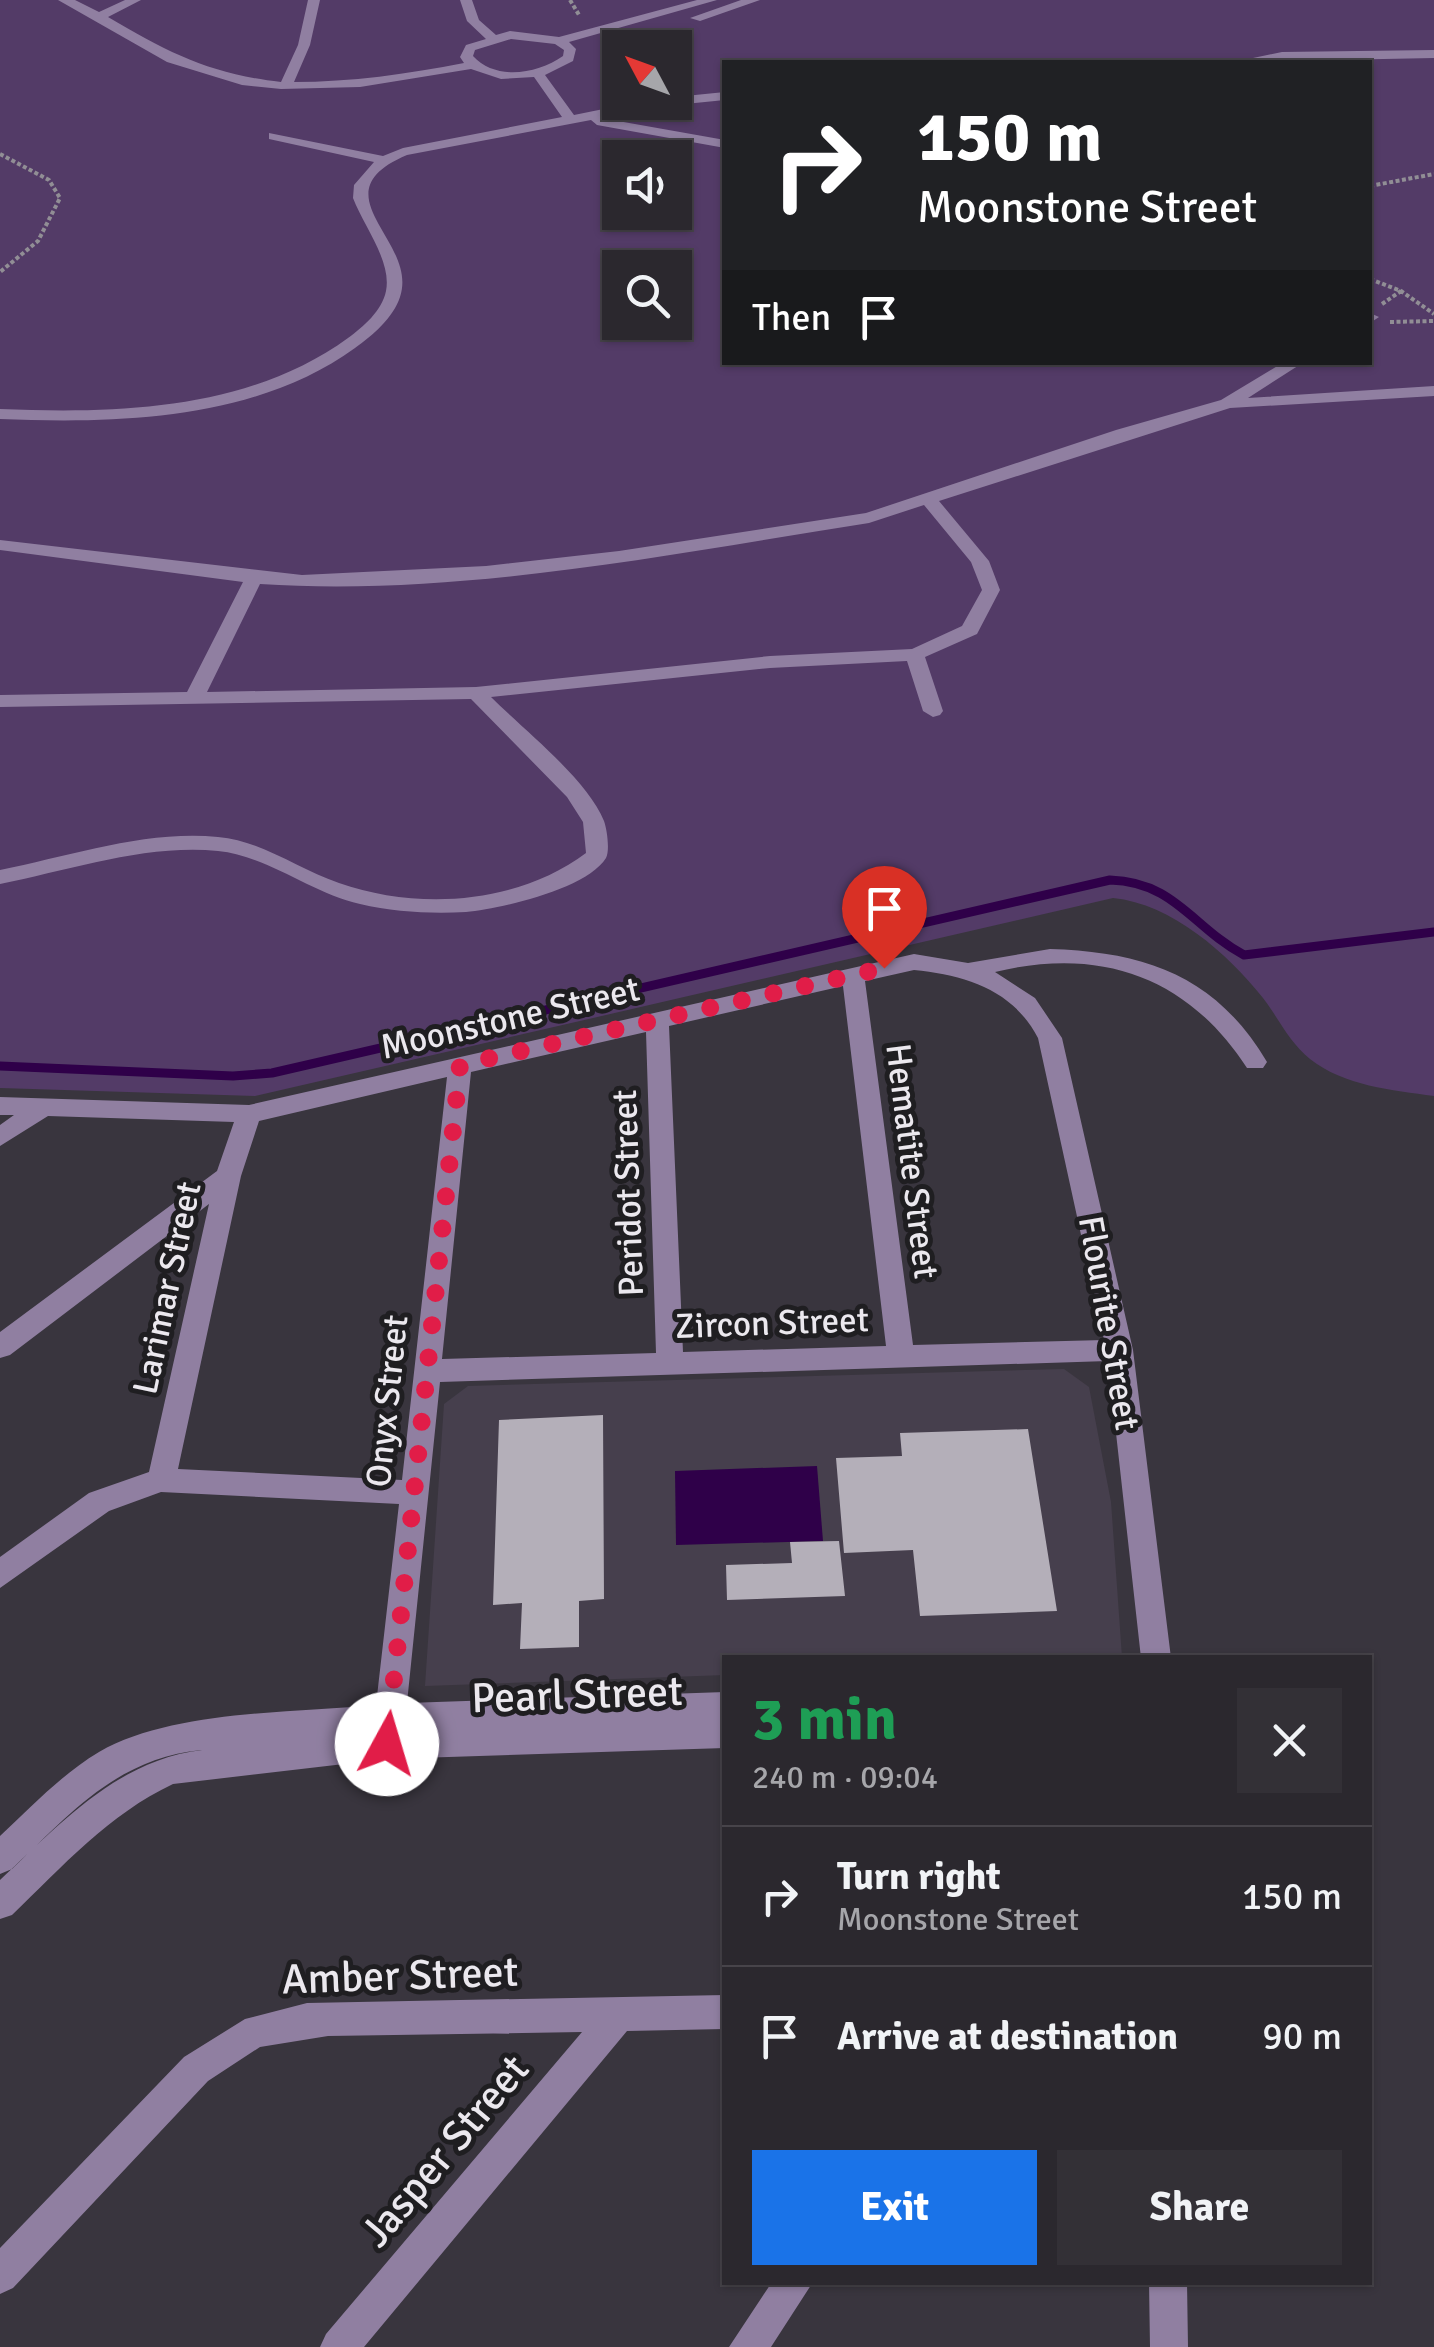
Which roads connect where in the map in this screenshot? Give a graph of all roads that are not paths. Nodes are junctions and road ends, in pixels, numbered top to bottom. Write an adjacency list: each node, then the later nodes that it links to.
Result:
1 (64, 0): 7 (street)
2 (135, 0): 7 (street)
3 (314, 0): 14 (street)
4 (466, 0): 8 (street)
5 (712, 0): 9 (street)
6 (754, 0): 9 (street)
7 (102, 14): 14 (street)
8 (492, 38): 9 (street); 12 (street)
9 (564, 45): 13 (street)
10 (1434, 54): 11 (street)
11 (1258, 60)
12 (472, 65): 13 (street); 14 (street)
13 (537, 73): 18 (street)
14 (286, 84)
15 (722, 96): 16 (street)
16 (692, 99)
17 (602, 114): 18 (street)
18 (578, 119): 20 (street); 21 (street)
19 (274, 136): 21 (street)
20 (722, 143)
21 (384, 160): 25 (street)
22 (1291, 365): 24 (street)
23 (1434, 391): 24 (street)
24 (1227, 404): 26 (street)
25 (0, 414)
26 (929, 500): 28 (street); 29 (street)
27 (0, 545): 28 (street)
28 (254, 578): 31 (street)
29 (915, 655): 30 (street); 33 (street)
30 (476, 693): 31 (street); 34 (street)
31 (193, 699): 32 (street)
32 (0, 701)
33 (932, 712)
34 (0, 878)
35 (969, 971): 36 (street, Moonstone Street); 37 (street, Moonstone Street); 39 (street)
36 (854, 974): 38 (street, Moonstone Street); 48 (street, Hematite Street)
37 (1025, 998): 47 (street, Flourite Street)
38 (657, 1019): 40 (street, Moonstone Street); 49 (street, Peridot Street)
39 (1255, 1062)
40 (460, 1065): 43 (street, Moonstone Street); 50 (street, Onyx Street)
41 (0, 1106): 42 (street, Moonstone Street)
42 (43, 1108): 43 (street, Moonstone Street); 44 (street)
43 (249, 1114): 45 (street, Larimar Street)
44 (0, 1138)
45 (228, 1176): 46 (street); 51 (street, Larimar Street)
46 (0, 1347)
47 (1120, 1350): 48 (street, Zircon Street); 54 (street, Flourite Street)
48 (901, 1356): 49 (street, Zircon Street)
49 (670, 1364): 50 (street, Zircon Street)
50 (428, 1371): 52 (street, Onyx Street)
51 (161, 1480): 52 (street); 53 (street)
52 (414, 1493): 56 (street, Onyx Street)
53 (0, 1575)
54 (1156, 1655)
55 (722, 1706): 56 (street, Pearl Street)
56 (389, 1731): 57 (street, Pearl Street); 58 (street, Pearl Street); 59 (street, Pearl Street)
57 (722, 1733)
58 (0, 1858)
59 (0, 1902)
60 (722, 2012): 61 (street, Amber Street)
61 (620, 2014): 62 (street, Amber Street); 65 (street, Jasper Street)
62 (0, 2276)
63 (793, 2285): 66 (street)
64 (1168, 2285): 67 (street)
65 (338, 2347)
66 (748, 2347)
67 (1170, 2347)

